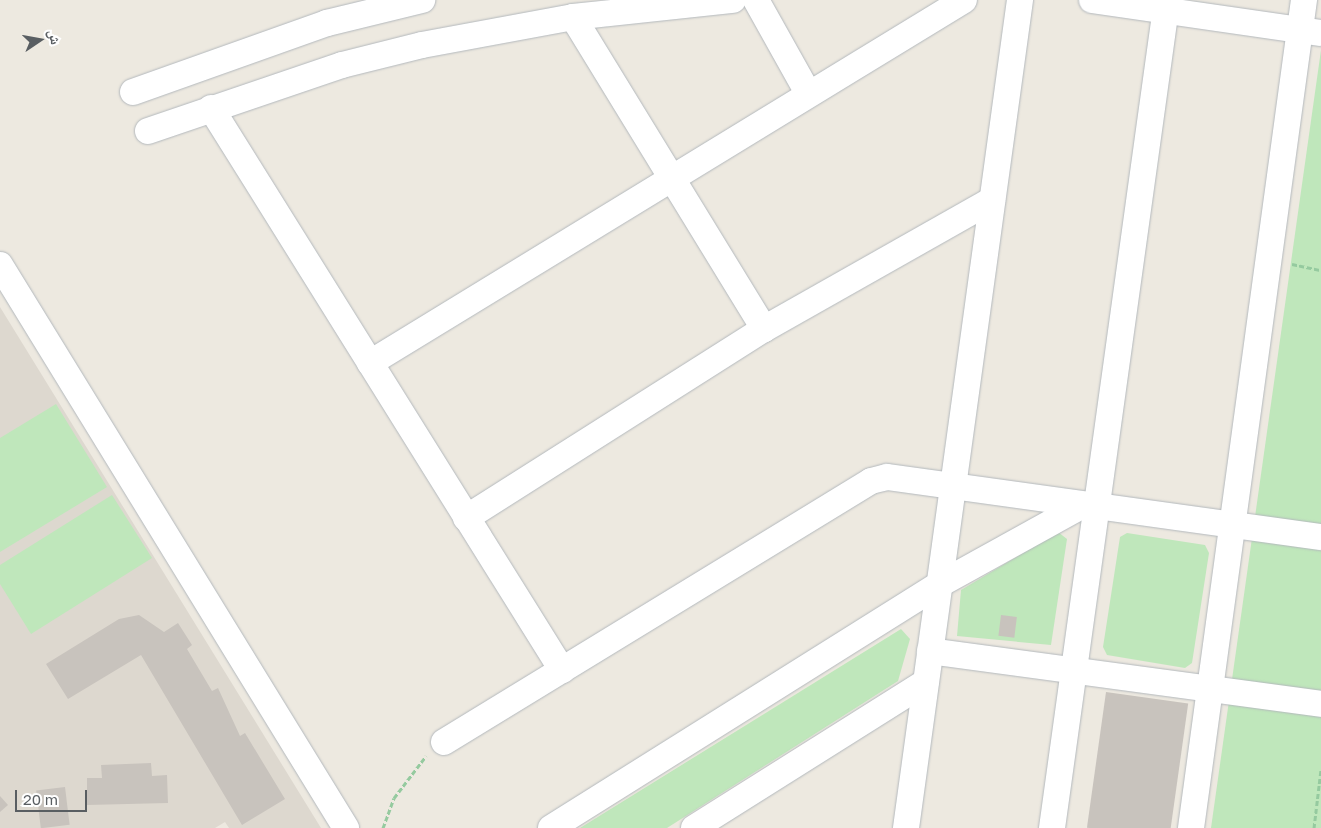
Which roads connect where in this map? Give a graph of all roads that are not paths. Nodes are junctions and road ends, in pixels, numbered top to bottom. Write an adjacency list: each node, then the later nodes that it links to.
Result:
1 (422, 0): 11 (street)
2 (733, 0): 9 (street)
3 (756, 0): 12 (street)
4 (964, 0): 12 (street)
5 (1020, 0): 16 (street)
6 (1092, 0): 8 (street)
7 (1304, 0): 10 (street)
8 (1166, 5): 10 (street); 21 (street)
9 (573, 17): 13 (street); 15 (street)
10 (1310, 31): 23 (street)
11 (133, 92)
12 (808, 93): 15 (street)
13 (210, 108): 14 (street); 19 (street)
14 (148, 131)
15 (671, 176): 18 (street); 19 (street)
16 (992, 200): 18 (street); 20 (street)
17 (0, 265): 33 (street)
18 (764, 329): 22 (street)
19 (370, 363): 22 (street)
20 (953, 487): 21 (street); 25 (street); 27 (street)
21 (1091, 506): 23 (street); 25 (street); 28 (street)
22 (466, 518): 27 (street)
23 (1231, 526): 24 (street); 30 (street)
24 (1321, 537)
25 (940, 584): 26 (street); 34 (street)
26 (930, 650): 28 (street); 29 (street)
27 (562, 670): 32 (street)
28 (1074, 670): 30 (street); 37 (street)
29 (926, 682): 35 (street); 36 (street)
30 (1210, 689): 31 (street); 38 (street)
31 (1321, 704)
32 (444, 742)
33 (346, 828)
34 (551, 828)
35 (694, 828)
36 (906, 828)
37 (1052, 828)
38 (1191, 828)

